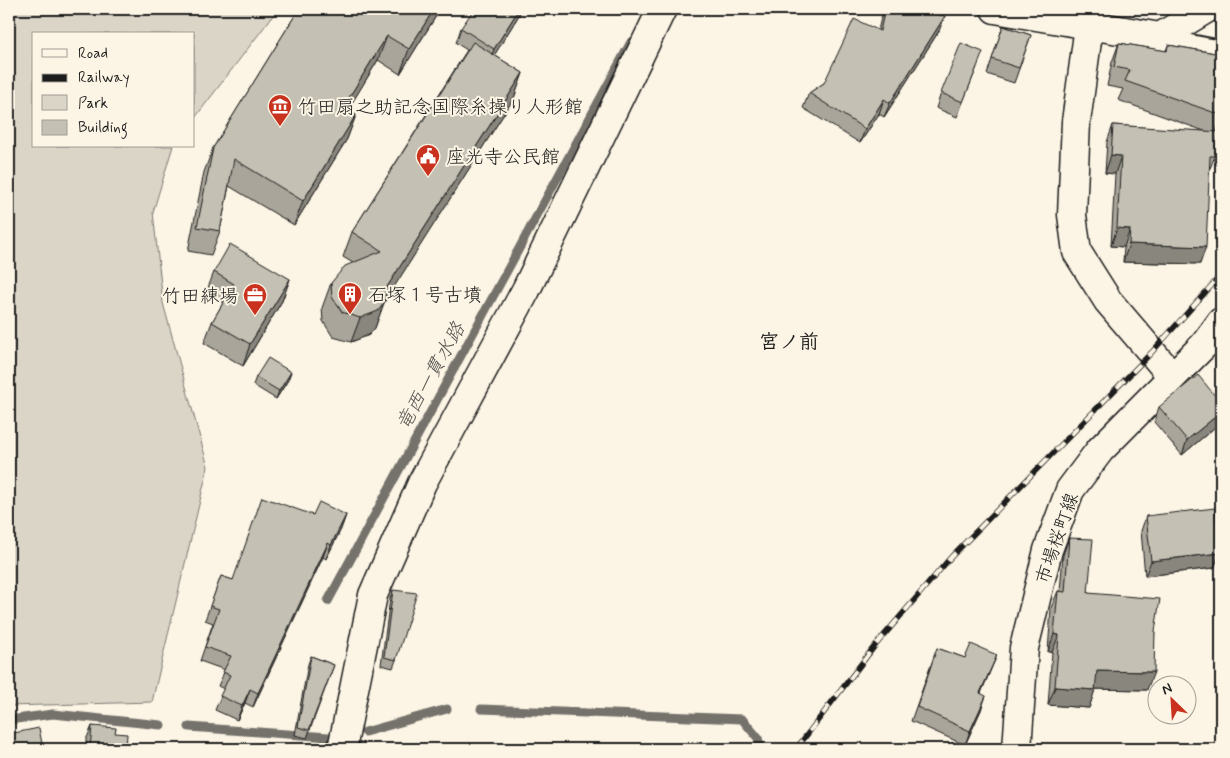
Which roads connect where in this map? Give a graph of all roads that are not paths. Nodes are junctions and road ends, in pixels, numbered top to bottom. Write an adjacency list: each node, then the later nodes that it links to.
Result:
1 (662, 9): 10 (street)
2 (995, 9): 4 (street)
3 (1206, 9): 5 (street)
4 (1089, 26): 5 (street); 9 (street)
5 (1160, 37): 6 (lane)
6 (1221, 49)
7 (1221, 322): 8 (street, 市場桜町線)
8 (1213, 347): 9 (street, 市場桜町線)
9 (1172, 376): 11 (street, 市場桜町線)
10 (342, 749)
11 (1017, 749)

